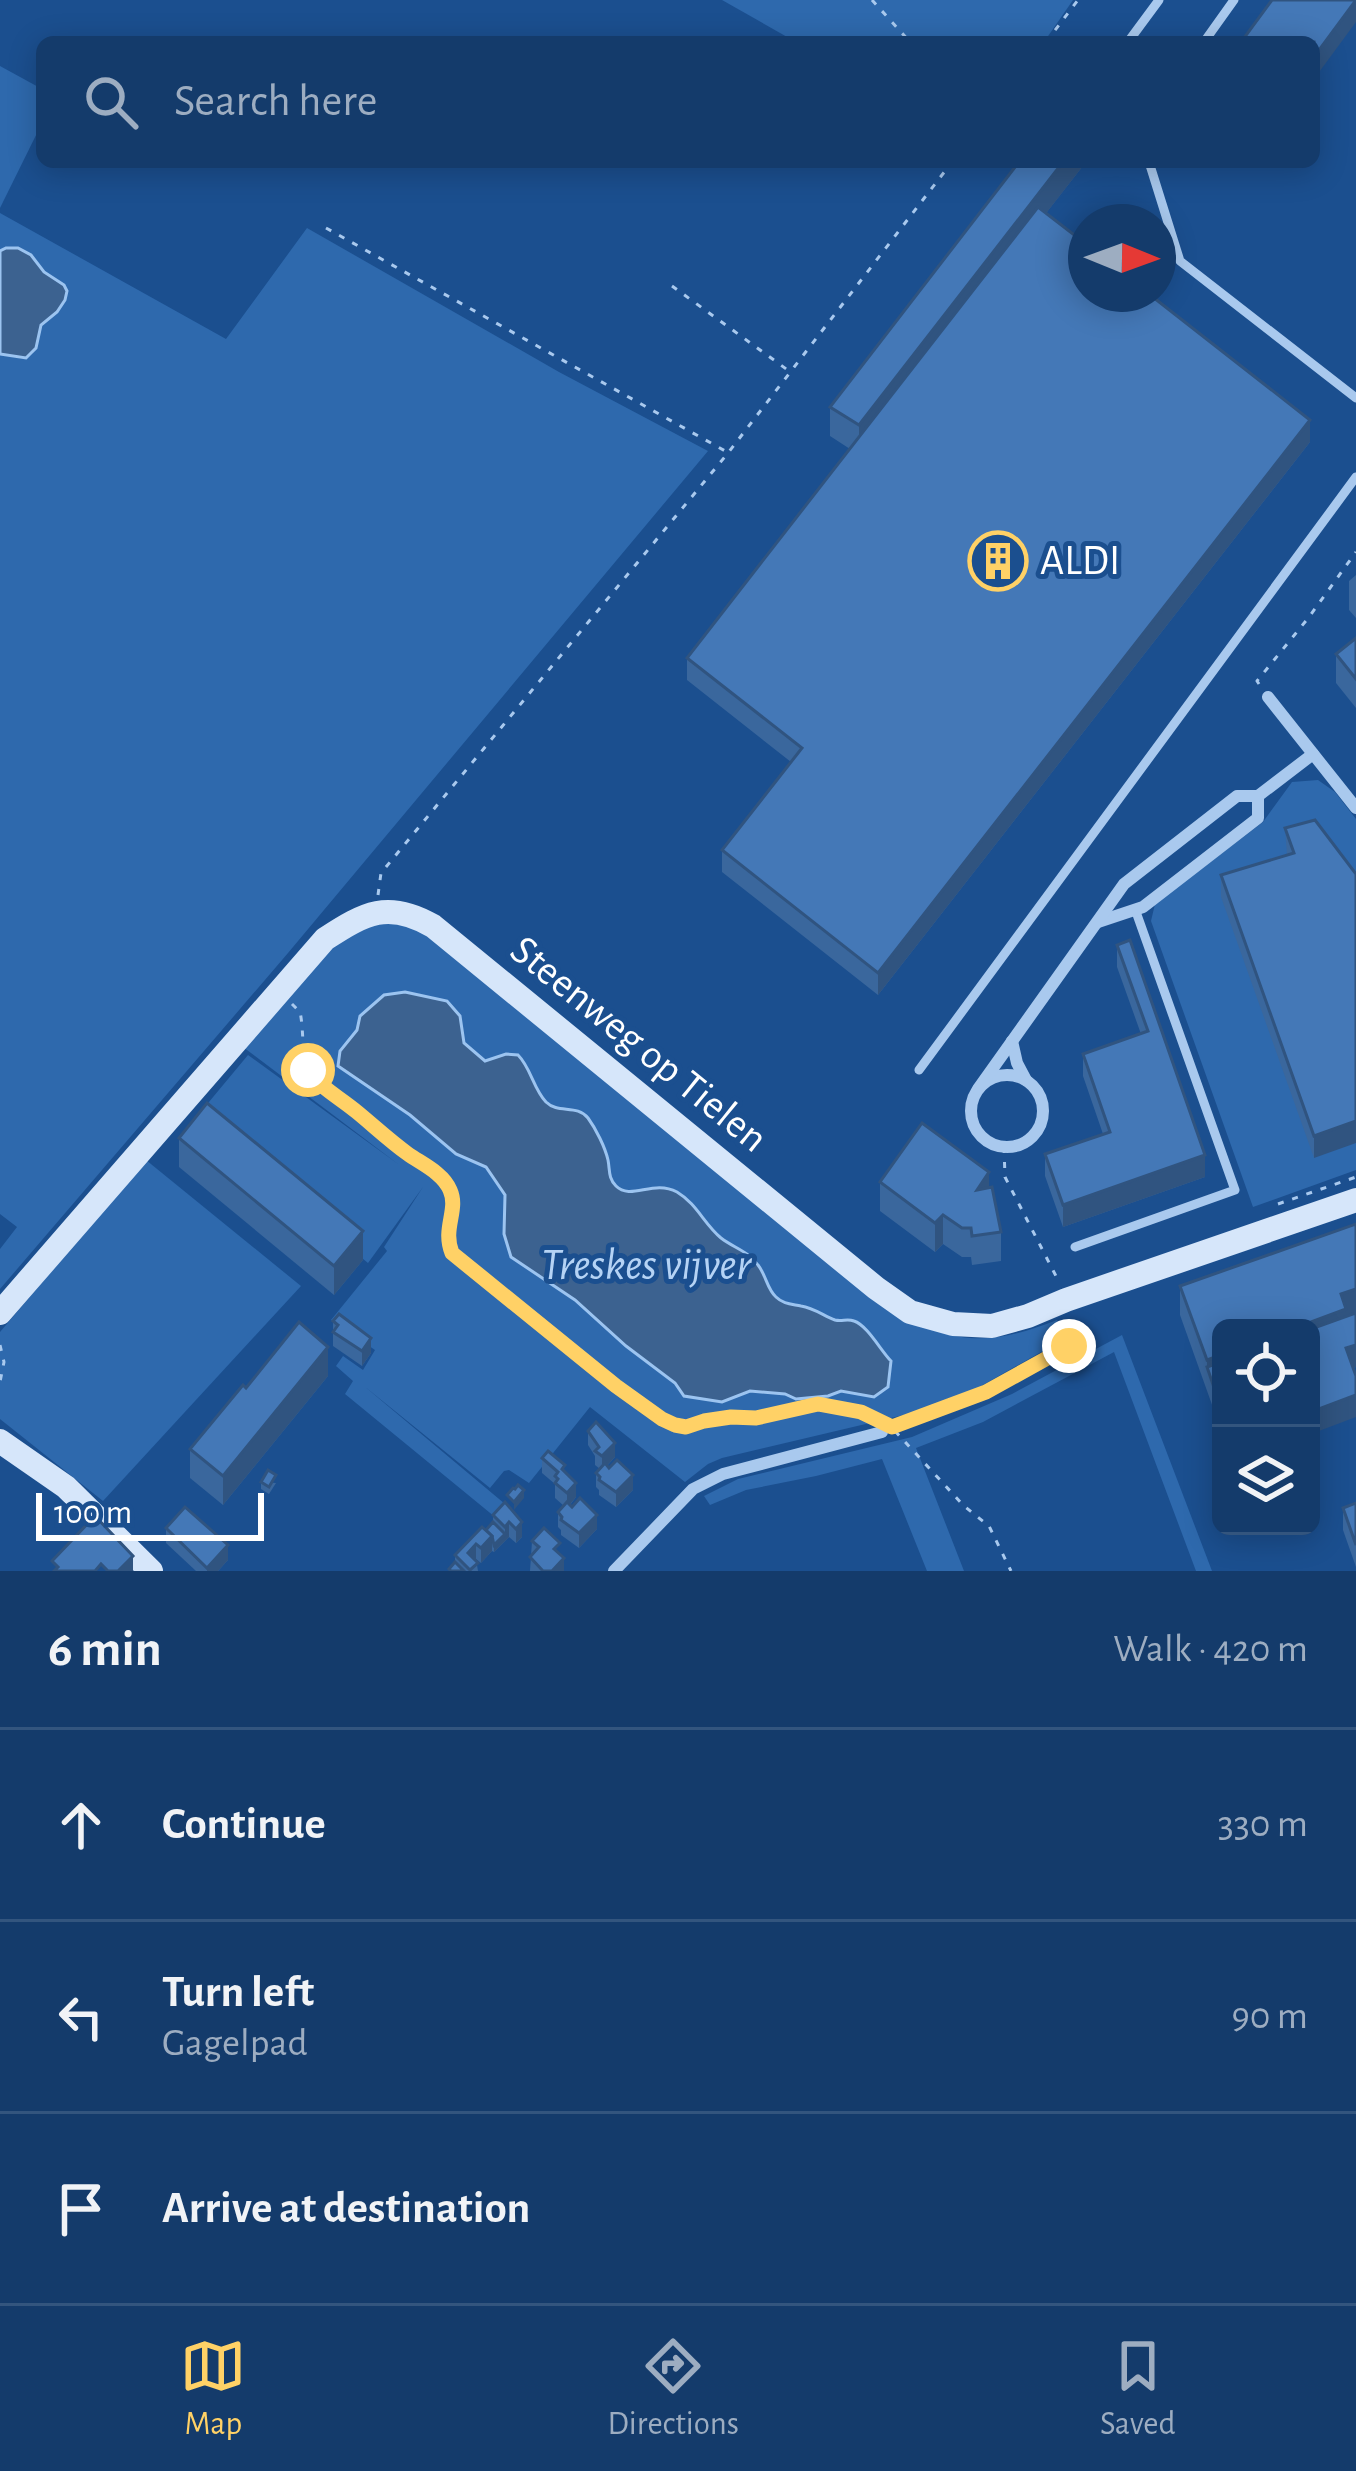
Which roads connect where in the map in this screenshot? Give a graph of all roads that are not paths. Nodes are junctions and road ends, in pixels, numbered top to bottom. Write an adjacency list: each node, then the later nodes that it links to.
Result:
1 (1159, 0): 3 (lane)
2 (1234, 0): 4 (lane)
3 (1132, 36)
4 (1208, 36)
5 (1151, 168): 6 (lane)
6 (1356, 398)
7 (1356, 477): 15 (lane)
8 (1268, 698): 9 (street)
9 (1313, 754): 10 (street); 11 (street)
10 (1258, 796): 12 (street); 13 (street)
11 (1356, 808)
12 (1135, 910): 13 (street); 19 (lane)
13 (1097, 922): 14 (street)
14 (1012, 1041): 16 (street); 17 (street)
15 (919, 1070)
16 (1027, 1081): 17 (street); 17 (street)
17 (978, 1089)
18 (1356, 1200): 20 (street, Steenweg op Tielen)
19 (1075, 1247)
20 (0, 1313)
21 (887, 1430): 24 (street)
22 (0, 1441): 23 (street)
23 (152, 1571)
24 (614, 1571)

